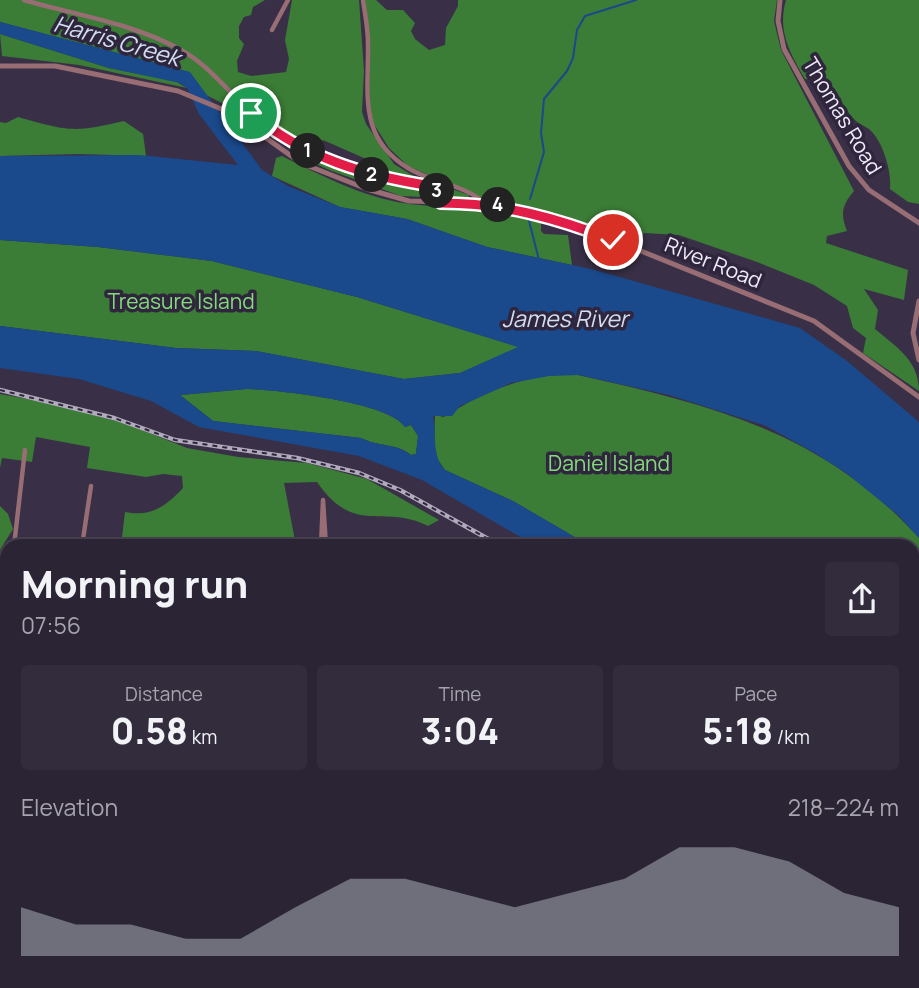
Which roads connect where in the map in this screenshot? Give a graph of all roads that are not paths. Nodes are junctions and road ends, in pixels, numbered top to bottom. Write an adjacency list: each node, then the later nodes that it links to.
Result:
1 (23, 0): 7 (street)
2 (288, 0): 5 (street)
3 (363, 0): 8 (street)
4 (780, 0): 9 (street, Thomas Road)
5 (272, 30)
6 (0, 66): 7 (street, River Road)
7 (441, 203): 8 (street, River Road)
8 (486, 204): 12 (street, River Road)
9 (919, 223)
10 (919, 301): 11 (street)
11 (919, 360)
12 (919, 397)
13 (25, 450): 16 (street)
14 (91, 486): 17 (street)
15 (323, 500): 18 (street)
16 (15, 539)
17 (83, 539)
18 (323, 539)

